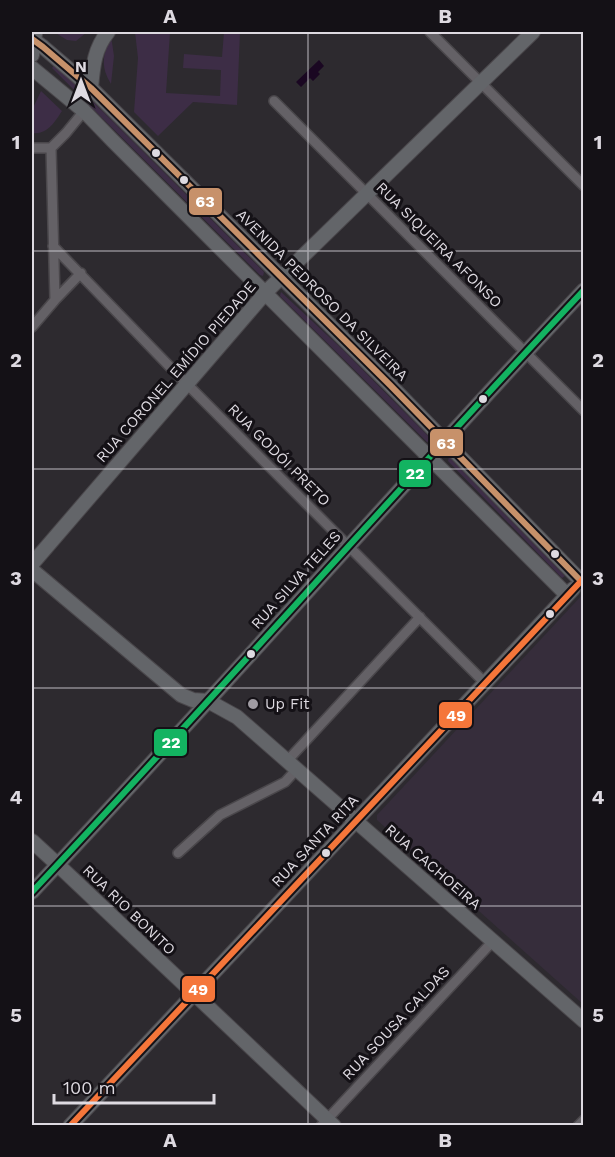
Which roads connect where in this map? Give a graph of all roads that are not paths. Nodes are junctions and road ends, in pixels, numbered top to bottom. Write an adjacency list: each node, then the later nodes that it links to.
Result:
1 (108, 32): 8 (main road)
2 (430, 32): 7 (street)
3 (533, 32): 7 (main road, RUA CORONEL EMÍDIO PIEDADE)
4 (34, 37): 5 (main road); 8 (main road, AVENIDA PEDROSO DA SILVEIRA)
5 (32, 56)
6 (32, 68): 10 (main road)
7 (480, 83): 13 (street); 14 (main road, RUA CORONEL EMÍDIO PIEDADE)
8 (91, 88): 17 (main road, AVENIDA PEDROSO DA SILVEIRA)
9 (274, 101): 14 (street, RUA SIQUEIRA AFONSO)
10 (84, 111): 12 (street); 19 (main road)
11 (32, 148): 12 (street)
12 (51, 148): 15 (street)
13 (584, 186)
14 (366, 194): 17 (main road, RUA CORONEL EMÍDIO PIEDADE); 22 (street, RUA SIQUEIRA AFONSO)
15 (53, 246): 16 (street, RUA GODÓI PRETO); 20 (street)
16 (81, 273): 20 (street); 23 (street, RUA GODÓI PRETO)
17 (280, 277): 19 (main road, RUA CORONEL EMÍDIO PIEDADE); 25 (main road, AVENIDA PEDROSO DA SILVEIRA)
18 (584, 290): 22 (main road, RUA SILVA TELES)
19 (266, 292): 23 (main road, RUA CORONEL EMÍDIO PIEDADE); 26 (main road)
20 (55, 300): 21 (street)
21 (32, 327)
22 (525, 353): 24 (street, RUA SIQUEIRA AFONSO); 25 (main road, RUA SILVA TELES)
23 (187, 384): 27 (street, RUA GODÓI PRETO); 28 (main road, RUA CORONEL EMÍDIO PIEDADE)
24 (584, 411)
25 (444, 441): 26 (main road, RUA SILVA TELES); 30 (main road, AVENIDA PEDROSO DA SILVEIRA)
26 (430, 457): 27 (main road, RUA SILVA TELES); 31 (main road)
27 (348, 546): 32 (street, RUA GODÓI PRETO); 34 (main road, RUA SILVA TELES)
28 (32, 564)
29 (32, 570): 34 (main road, RUA CACHOEIRA)
30 (582, 579): 31 (main road, RUA SANTA RITA)
31 (567, 595): 33 (main road, RUA SANTA RITA)
32 (420, 617): 33 (street, RUA GODÓI PRETO); 35 (street)
33 (485, 683): 36 (main road, RUA SANTA RITA)
34 (208, 701): 35 (main road, RUA CACHOEIRA); 39 (main road, RUA SILVA TELES)
35 (293, 765): 36 (main road, RUA CACHOEIRA); 38 (street)
36 (356, 821): 41 (main road, RUA CACHOEIRA); 42 (main road, RUA SANTA RITA)
37 (32, 842): 39 (main road, RUA RIO BONITO)
38 (178, 853)
39 (57, 864): 40 (main road, RUA SILVA TELES); 42 (main road, RUA RIO BONITO)
40 (32, 892)
41 (494, 941): 43 (main road, RUA CACHOEIRA); 45 (street, RUA SOUSA CALDAS)
42 (194, 994): 45 (main road, RUA RIO BONITO); 46 (main road, RUA SANTA RITA)
43 (584, 1021)
44 (584, 1120): 47 (street)
45 (327, 1123)
46 (70, 1125)
47 (578, 1125)

